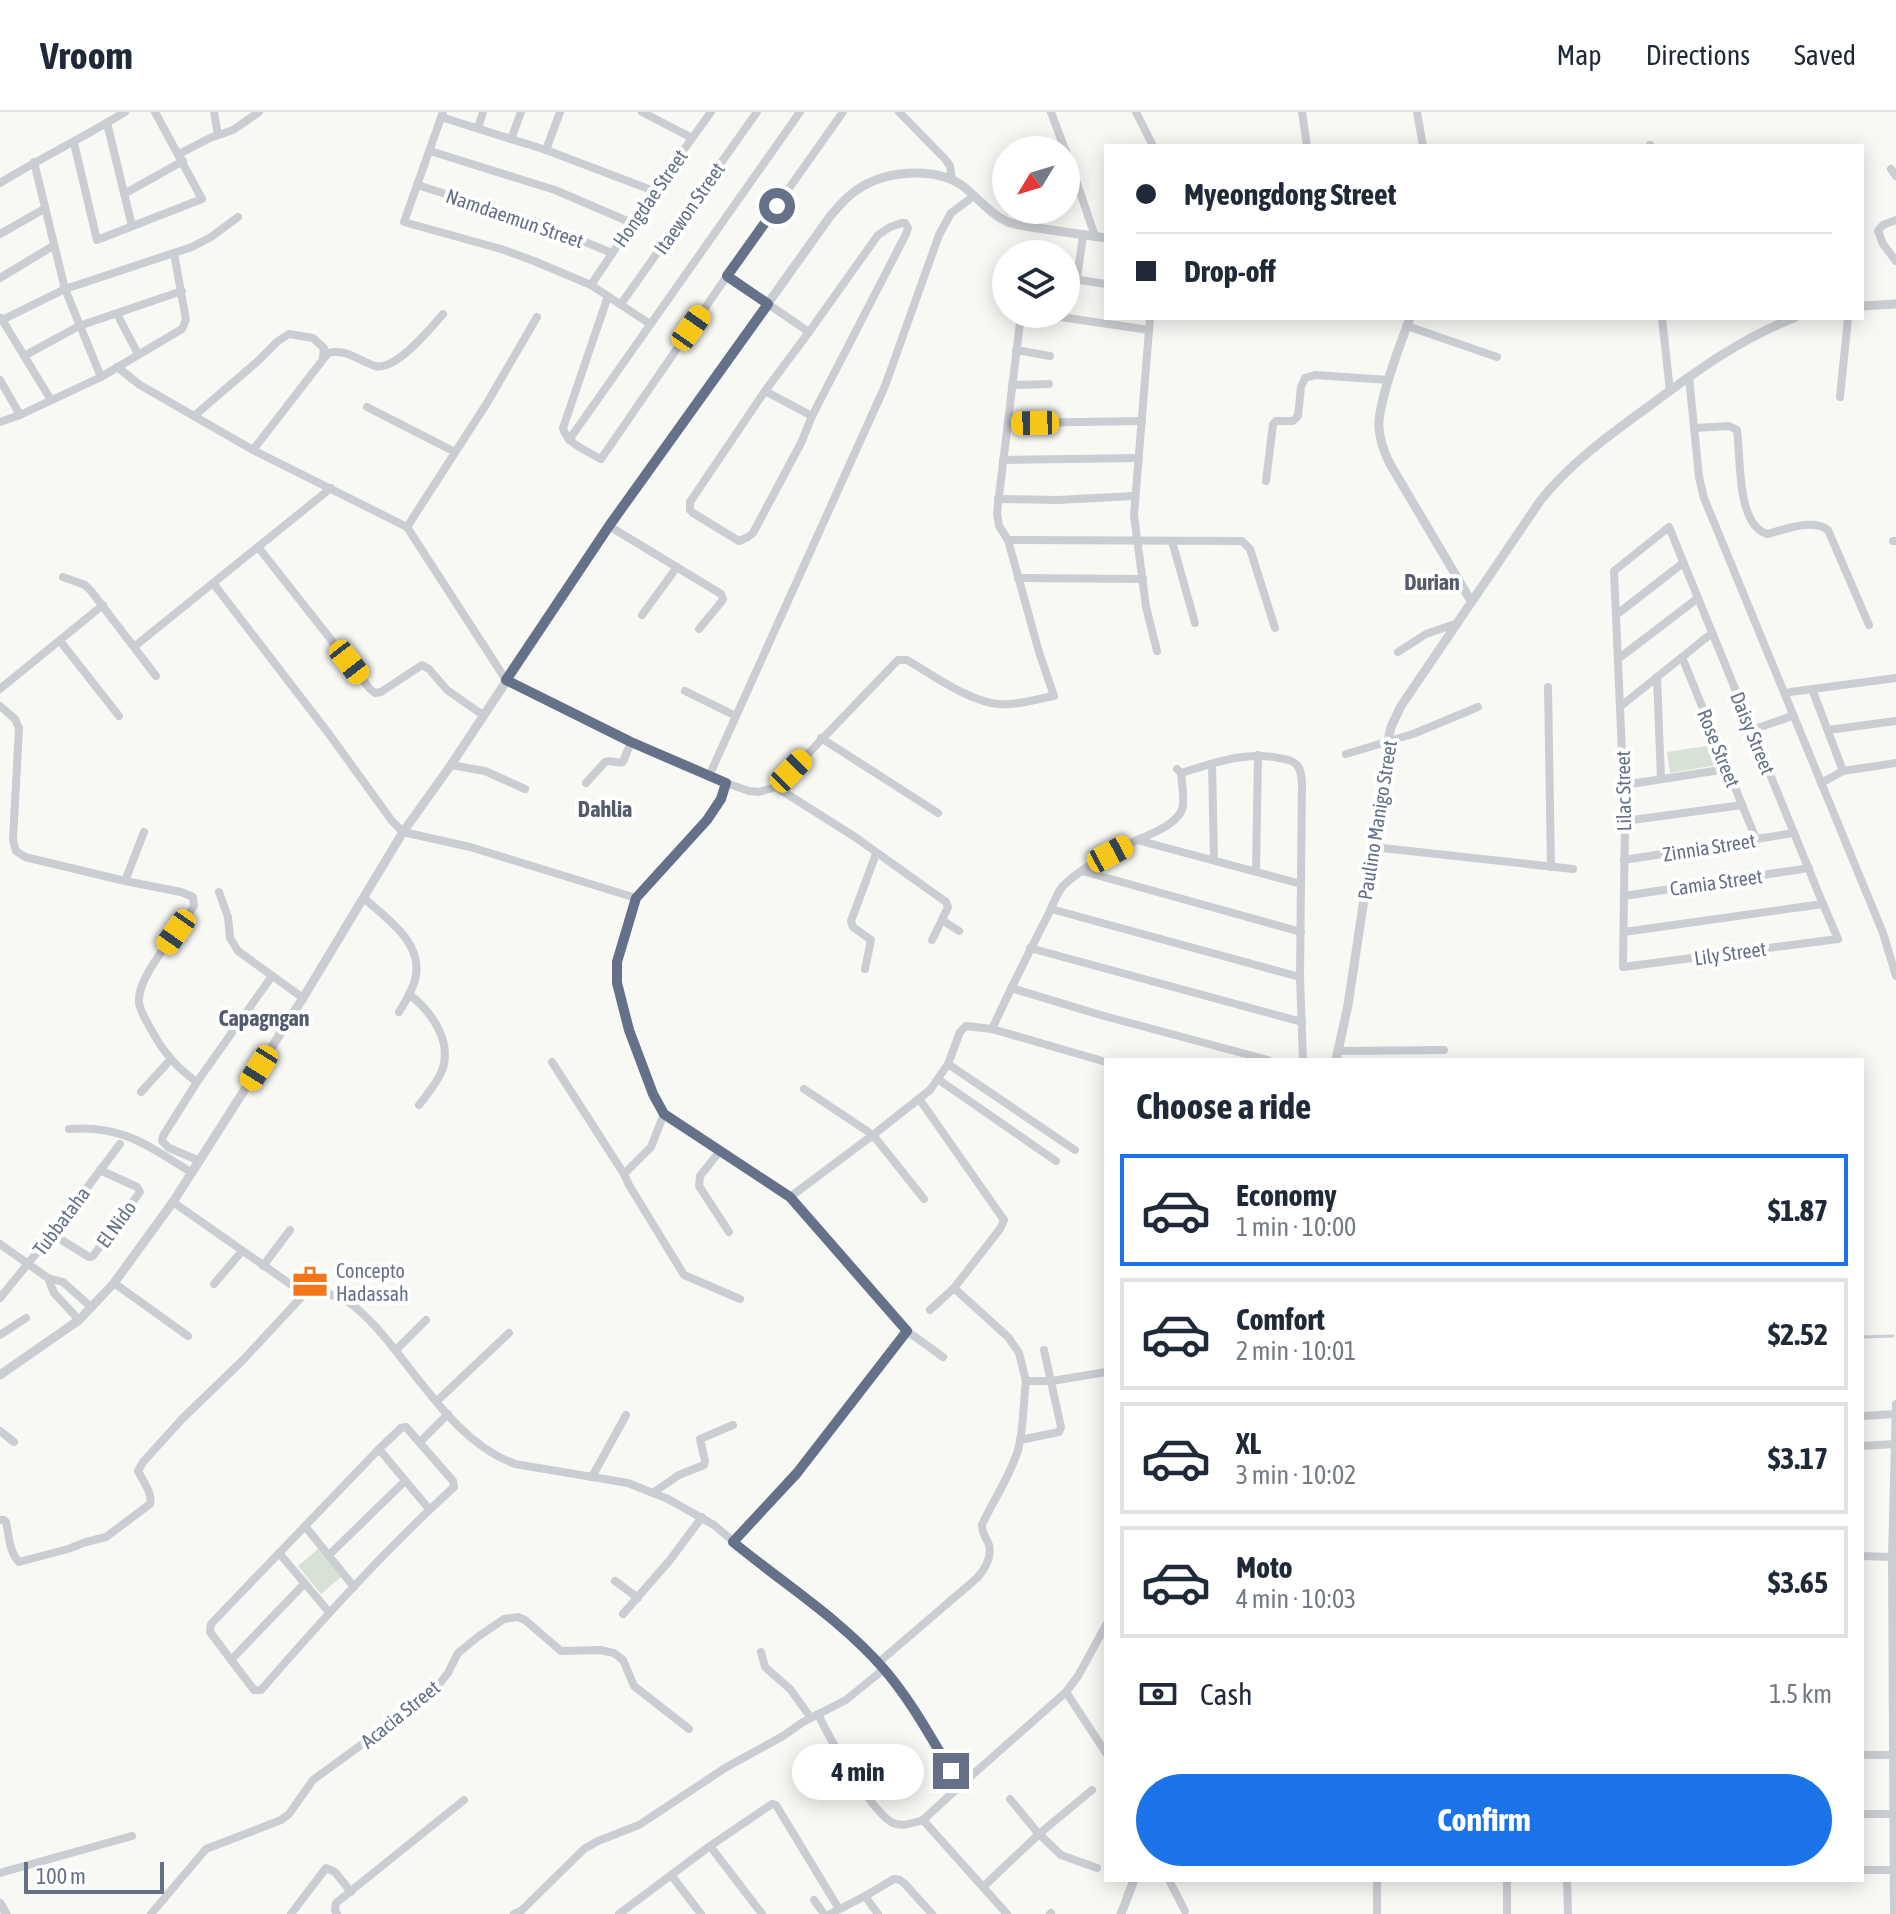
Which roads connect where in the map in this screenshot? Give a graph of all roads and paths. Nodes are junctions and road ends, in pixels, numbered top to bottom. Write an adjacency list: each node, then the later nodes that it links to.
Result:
1 (125, 112): 20 (street)
2 (155, 112): 32 (street)
3 (214, 112): 22 (street)
4 (259, 112): 22 (street)
5 (483, 112): 21 (street)
6 (521, 112): 25 (street)
7 (560, 112): 30 (street)
8 (642, 112): 19 (street)
9 (711, 112): 24 (street, Hongdae Street)
10 (757, 112): 63 (street, Itaewon Street)
11 (800, 112): 77 (street)
12 (843, 112): 55 (street)
13 (899, 112): 34 (street)
14 (1051, 112): 23 (street)
15 (1136, 112): 27 (street)
16 (1302, 112): 28 (street)
17 (1417, 112): 29 (street)
18 (442, 114): 21 (street); 31 (street)
19 (660, 116): 24 (street)
20 (107, 123): 26 (street); 39 (street)
21 (478, 128): 25 (street)
22 (218, 135): 32 (street)
23 (1060, 136)
24 (692, 138): 37 (street, Hongdae Street)
25 (511, 139): 30 (street)
26 (74, 143): 33 (street); 45 (street)
27 (1152, 144)
28 (1307, 144)
29 (1423, 144)
30 (546, 150): 37 (street)
31 (430, 151): 36 (street); 44 (street)
32 (181, 158): 39 (street); 45 (street)
33 (34, 162): 35 (street); 41 (street)
34 (952, 180): 40 (street); 64 (street)
35 (0, 183)
36 (417, 185): 52 (street, Namdaemun Street); 59 (street)
37 (654, 191): 44 (street, Hongdae Street)
38 (1080, 192): 48 (street)
39 (124, 194): 45 (street)
40 (974, 196): 47 (street); 160 (street)
41 (44, 209): 46 (street); 50 (street)
42 (238, 217): 51 (street)
43 (1896, 220): 54 (street)
44 (632, 223): 52 (street, Hongdae Street)
45 (132, 226)
46 (0, 234)
47 (1083, 235): 48 (street); 53 (street)
48 (1095, 236): 49 (street)
49 (1104, 238)
50 (53, 246): 56 (street); 60 (street)
51 (174, 253): 60 (street); 61 (street)
52 (612, 253): 59 (street, Hongdae Street)
53 (1080, 257)
54 (1896, 261)
55 (727, 276): 64 (street); 107 (street)
56 (0, 278)
57 (1080, 280): 58 (street)
58 (1104, 284)
59 (591, 285): 62 (street)
60 (65, 289): 70 (street); 78 (street)
61 (182, 291): 67 (street); 83 (street)
62 (608, 296): 63 (street); 107 (street)
63 (621, 304): 77 (street)
64 (768, 304): 81 (street); 116 (street)
65 (1896, 304): 66 (street)
66 (1864, 306)
67 (117, 314): 78 (street); 83 (street)
68 (443, 314): 87 (street)
69 (537, 317): 109 (street)
70 (1, 318): 84 (street)
71 (1080, 320): 80 (street)
72 (1150, 320): 80 (street)
73 (1662, 320): 96 (street)
74 (1790, 320): 90 (street, Paulino Manigo Street)
75 (1848, 320): 97 (street)
76 (1409, 322): 86 (street); 92 (street)
77 (650, 324): 107 (street)
78 (79, 326): 84 (street); 89 (street)
79 (1019, 328): 82 (street)
80 (1149, 330): 103 (street)
81 (809, 332): 95 (street); 102 (street)
82 (1016, 350): 85 (street); 94 (street)
83 (138, 354): 88 (street)
84 (24, 356): 98 (street)
85 (1050, 356)
86 (1497, 357)
87 (323, 358): 101 (street); 108 (street)
88 (117, 367): 89 (street); 101 (street)
89 (101, 377): 98 (street)
90 (1689, 377): 96 (street, Paulino Manigo Street); 106 (street)
91 (0, 380): 100 (street)
92 (1389, 380): 112 (street); 130 (street)
93 (1049, 384): 94 (street)
94 (1012, 385): 105 (street)
95 (765, 391): 102 (street); 102 (street)
96 (1670, 391): 130 (street, Paulino Manigo Street)
97 (1840, 397)
98 (51, 400): 100 (street)
99 (367, 407): 109 (street)
100 (20, 415): 104 (street)
101 (194, 416): 108 (street)
102 (812, 416)
103 (1142, 421): 105 (street); 110 (street)
104 (0, 422)
105 (1009, 423): 111 (street)
106 (1694, 428): 136 (street); 161 (street)
107 (569, 440)
108 (253, 450): 113 (street)
109 (455, 452): 117 (street)
110 (1139, 458): 111 (street); 114 (street)
111 (1003, 460): 115 (street)
112 (1266, 481)
113 (331, 488): 117 (street); 122 (street)
114 (1134, 496): 115 (street); 120 (street)
115 (998, 499): 119 (street)
116 (609, 526): 124 (street); 149 (street)
117 (407, 527): 149 (street)
118 (1669, 527): 123 (street, Daisy Street); 133 (street, Lilac Street)
119 (1008, 540): 120 (street); 126 (street)
120 (1137, 541): 121 (street); 127 (street)
121 (1172, 541): 134 (street); 137 (street)
122 (258, 547): 128 (street); 158 (street)
123 (1683, 563): 129 (street, Daisy Street); 133 (street)
124 (677, 567): 132 (street); 138 (street)
125 (63, 577): 131 (street)
126 (1018, 578): 127 (street); 165 (street)
127 (1143, 579): 142 (street)
128 (213, 583): 141 (street); 187 (street)
129 (1698, 598): 139 (street, Daisy Street); 145 (street)
130 (1471, 601): 135 (street, Paulino Manigo Street)
131 (103, 605): 140 (street); 141 (street)
132 (642, 615)
133 (1616, 615): 145 (street, Lilac Street)
134 (1195, 623)
135 (1455, 624): 143 (street); 166 (street, Paulino Manigo Street)
136 (1869, 625)
137 (1275, 628)
138 (699, 629)
139 (1712, 633): 144 (street); 163 (street, Daisy Street)
140 (60, 641): 151 (street); 159 (street)
141 (135, 646): 146 (street)
142 (1157, 651)
143 (1398, 652)
144 (1682, 657): 147 (street); 173 (street, Rose Street)
145 (1618, 659): 156 (street, Lilac Street)
146 (156, 676)
147 (1657, 677): 156 (street); 176 (street)
148 (1896, 678): 152 (street)
149 (506, 680): 158 (street); 167 (street)
150 (1548, 687): 195 (street)
151 (0, 689)
152 (1812, 689): 154 (street); 164 (street)
153 (685, 691): 160 (street)
154 (1790, 692)
155 (0, 706): 200 (street)
156 (1621, 706): 180 (street, Lilac Street)
157 (1478, 707): 166 (street)
158 (483, 715): 172 (street)
159 (119, 716)
160 (736, 716): 175 (street)
161 (1792, 716): 163 (street); 179 (street)
162 (1896, 721): 164 (street)
163 (1752, 730): 188 (street, Daisy Street)
164 (1828, 730): 174 (street)
165 (821, 738): 181 (street); 184 (street)
166 (1388, 740): 168 (street); 191 (street, Paulino Manigo Street)
167 (631, 742): 175 (street); 177 (street)
168 (1346, 754)
169 (1258, 755): 171 (street); 199 (street); 201 (street)
170 (1896, 763): 174 (street)
171 (1212, 764): 190 (street); 193 (street)
172 (451, 765): 182 (street); 187 (street)
173 (1727, 769): 176 (street); 183 (street, Rose Street)
174 (1843, 771): 179 (street)
175 (709, 776): 178 (street)
176 (1661, 779): 180 (street)
177 (586, 783)
178 (726, 783): 181 (street); 205 (street)
179 (1821, 783): 218 (street)
180 (1624, 785): 185 (street, Lilac Street)
181 (776, 787): 192 (street)
182 (525, 789)
183 (1742, 805): 185 (street); 189 (street, Rose Street)
184 (938, 813)
185 (1625, 821): 194 (street, Lilac Street)
186 (144, 832): 200 (street)
187 (403, 832): 204 (street); 205 (street)
188 (1794, 833): 189 (street, Zinnia Street); 196 (street, Daisy Street)
189 (1756, 839): 194 (street, Zinnia Street)
190 (1137, 840): 193 (street); 198 (street)
191 (1373, 847): 195 (street); 227 (street, Paulino Manigo Street)
192 (876, 854): 208 (street); 216 (street)
193 (1214, 860): 199 (street)
194 (1624, 860): 203 (street, Lilac Street)
195 (1551, 867): 197 (street)
196 (1809, 868): 203 (street, Camia Street); 206 (street, Daisy Street)
197 (1573, 869)
198 (1082, 871): 207 (street); 210 (street)
199 (1256, 871): 201 (street)
200 (125, 881): 230 (street)
201 (1301, 884): 210 (street)
202 (219, 892): 217 (street)
203 (1624, 896): 211 (street, Lilac Street)
204 (364, 898): 221 (street); 222 (street)
205 (636, 898): 240 (street)
206 (1823, 904): 211 (street, Lily Street); 212 (street, Daisy Street)
207 (1051, 909): 214 (street); 219 (street)
208 (942, 920): 209 (street); 213 (street)
209 (959, 931)
210 (1301, 932): 219 (street)
211 (1624, 932): 215 (street, Lilac Street)
212 (1838, 939): 215 (street, Lily Street)
213 (932, 940)
214 (1030, 948): 220 (street); 224 (street)
215 (1623, 967)
216 (865, 969)
217 (272, 976): 222 (street); 235 (street)
218 (1896, 976)
219 (1300, 977): 224 (street)
220 (1011, 988): 225 (street); 228 (street)
221 (409, 994): 223 (street); 239 (street)
222 (303, 998): 246 (street)
223 (399, 1012)
224 (1302, 1022): 229 (street)
225 (992, 1029): 231 (street); 233 (street)
226 (1444, 1050): 227 (street)
227 (1337, 1055)
228 (1261, 1058)
229 (1303, 1058)
230 (171, 1059): 235 (street); 237 (street)
231 (1104, 1061)
232 (552, 1062): 250 (street)
233 (948, 1064): 234 (street); 244 (street)
234 (939, 1080): 238 (street); 247 (street)
235 (197, 1082): 246 (street)
236 (804, 1089): 242 (street)
237 (141, 1092)
238 (920, 1100): 242 (street); 264 (street)
239 (419, 1105)
240 (664, 1114): 245 (street); 250 (street)
241 (69, 1129): 249 (street)
242 (873, 1135): 251 (street); 252 (street)
243 (120, 1144): 248 (street, Tubbataha)
244 (1075, 1150)
245 (720, 1151): 251 (street); 255 (street)
246 (200, 1161): 249 (street)
247 (1056, 1161)
248 (100, 1170): 256 (street, Tubbataha); 256 (street, El Nido)
249 (192, 1173): 253 (street)
250 (624, 1174): 267 (street)
251 (790, 1197): 275 (street)
252 (924, 1199)
253 (173, 1202): 258 (street); 262 (street)
254 (290, 1230): 260 (street)
255 (729, 1232)
256 (52, 1234): 259 (street, Tubbataha)
257 (0, 1244): 259 (street)
258 (242, 1251): 260 (street); 263 (street)
259 (29, 1264): 261 (street); 266 (street, Tubbataha)
260 (263, 1266): 265 (street)
261 (48, 1278): 268 (street); 272 (street)
262 (114, 1283): 268 (street); 278 (street)
263 (214, 1284)
264 (954, 1288): 269 (street); 284 (street)
265 (307, 1291): 279 (street); 305 (street)
266 (0, 1298)
267 (740, 1299)
268 (91, 1307): 272 (street)
269 (930, 1310)
270 (26, 1318): 274 (street)
271 (0, 1320): 274 (street)
272 (79, 1320): 283 (street)
273 (426, 1320): 279 (street)
274 (9, 1329): 277 (street)
275 (907, 1331): 281 (street); 307 (street)
276 (509, 1333): 286 (street)
277 (0, 1335)
278 (188, 1336)
279 (396, 1350): 286 (street)
280 (1044, 1350): 285 (street)
281 (943, 1357)
282 (1104, 1372): 285 (street)
283 (0, 1375)
284 (1026, 1381): 285 (street); 294 (street)
285 (1052, 1381): 294 (street)
286 (437, 1401): 288 (street)
287 (1896, 1404): 289 (street)
288 (448, 1414): 296 (street); 300 (street)
289 (1896, 1414): 291 (street); 297 (street)
290 (626, 1415): 300 (street)
291 (1864, 1416)
292 (733, 1425): 302 (street)
293 (0, 1431): 295 (street)
294 (1020, 1440): 321 (street)
295 (14, 1442)
296 (420, 1442): 299 (street); 303 (street)
297 (1895, 1444): 298 (street); 311 (street)
298 (1864, 1446)
299 (379, 1449): 301 (street); 306 (street)
300 (592, 1477): 302 (street)
301 (405, 1481): 303 (street); 309 (street)
302 (654, 1492): 304 (street)
303 (429, 1509): 314 (street)
304 (702, 1517): 307 (street); 315 (street)
305 (0, 1520)
306 (305, 1526): 308 (street); 309 (street)
307 (733, 1542): 321 (street)
308 (279, 1553): 313 (street); 320 (street)
309 (329, 1555): 314 (street)
310 (1864, 1556): 311 (street)
311 (1892, 1557): 327 (street)
312 (615, 1581): 315 (street)
313 (304, 1584): 316 (street); 320 (street)
314 (354, 1587): 316 (street)
315 (638, 1598): 317 (street)
316 (329, 1612): 320 (street)
317 (623, 1614)
318 (1104, 1629): 322 (street)
319 (761, 1652): 323 (street)
320 (231, 1660)
321 (881, 1666): 323 (street); 328 (street)
322 (1066, 1692): 325 (street); 328 (street)
323 (814, 1716): 335 (street); 361 (street)
324 (689, 1729): 358 (street, Acacia Street)
325 (1104, 1750)
326 (1864, 1755): 327 (street)
327 (1895, 1755): 332 (street)
328 (961, 1785): 335 (street)
329 (1092, 1790): 336 (street)
330 (1010, 1799): 336 (street)
331 (464, 1800): 350 (street)
332 (1896, 1802): 334 (street)
333 (1864, 1814): 334 (street)
334 (1895, 1814): 341 (street)
335 (923, 1820): 349 (street)
336 (1039, 1834): 339 (street); 349 (street)
337 (132, 1836): 342 (street)
338 (710, 1846): 343 (street); 355 (street); 365 (street)
339 (1097, 1868)
340 (1864, 1870): 341 (street)
341 (1894, 1870): 375 (street)
342 (0, 1873)
343 (671, 1875): 354 (street); 364 (street)
344 (1133, 1882): 371 (street)
345 (1170, 1882): 356 (street)
346 (1377, 1882): 372 (street)
347 (1507, 1882): 373 (street)
348 (1567, 1882): 374 (street)
349 (984, 1886): 370 (street)
350 (351, 1892): 359 (street); 360 (street)
351 (865, 1896): 355 (street); 368 (street); 369 (street)
352 (814, 1900): 366 (street)
353 (0, 1903): 357 (street)
354 (630, 1906): 362 (street); 363 (street)
355 (839, 1909): 367 (street)
356 (1185, 1911)
357 (6, 1914)
358 (151, 1914)
359 (291, 1914)
360 (337, 1914)
361 (514, 1914)
362 (619, 1914)
363 (636, 1914)
364 (701, 1914)
365 (762, 1914)
366 (824, 1914)
367 (830, 1914)
368 (878, 1914)
369 (932, 1914)
370 (1007, 1914)
371 (1121, 1914)
372 (1377, 1914)
373 (1507, 1914)
374 (1568, 1914)
375 (1894, 1914)

